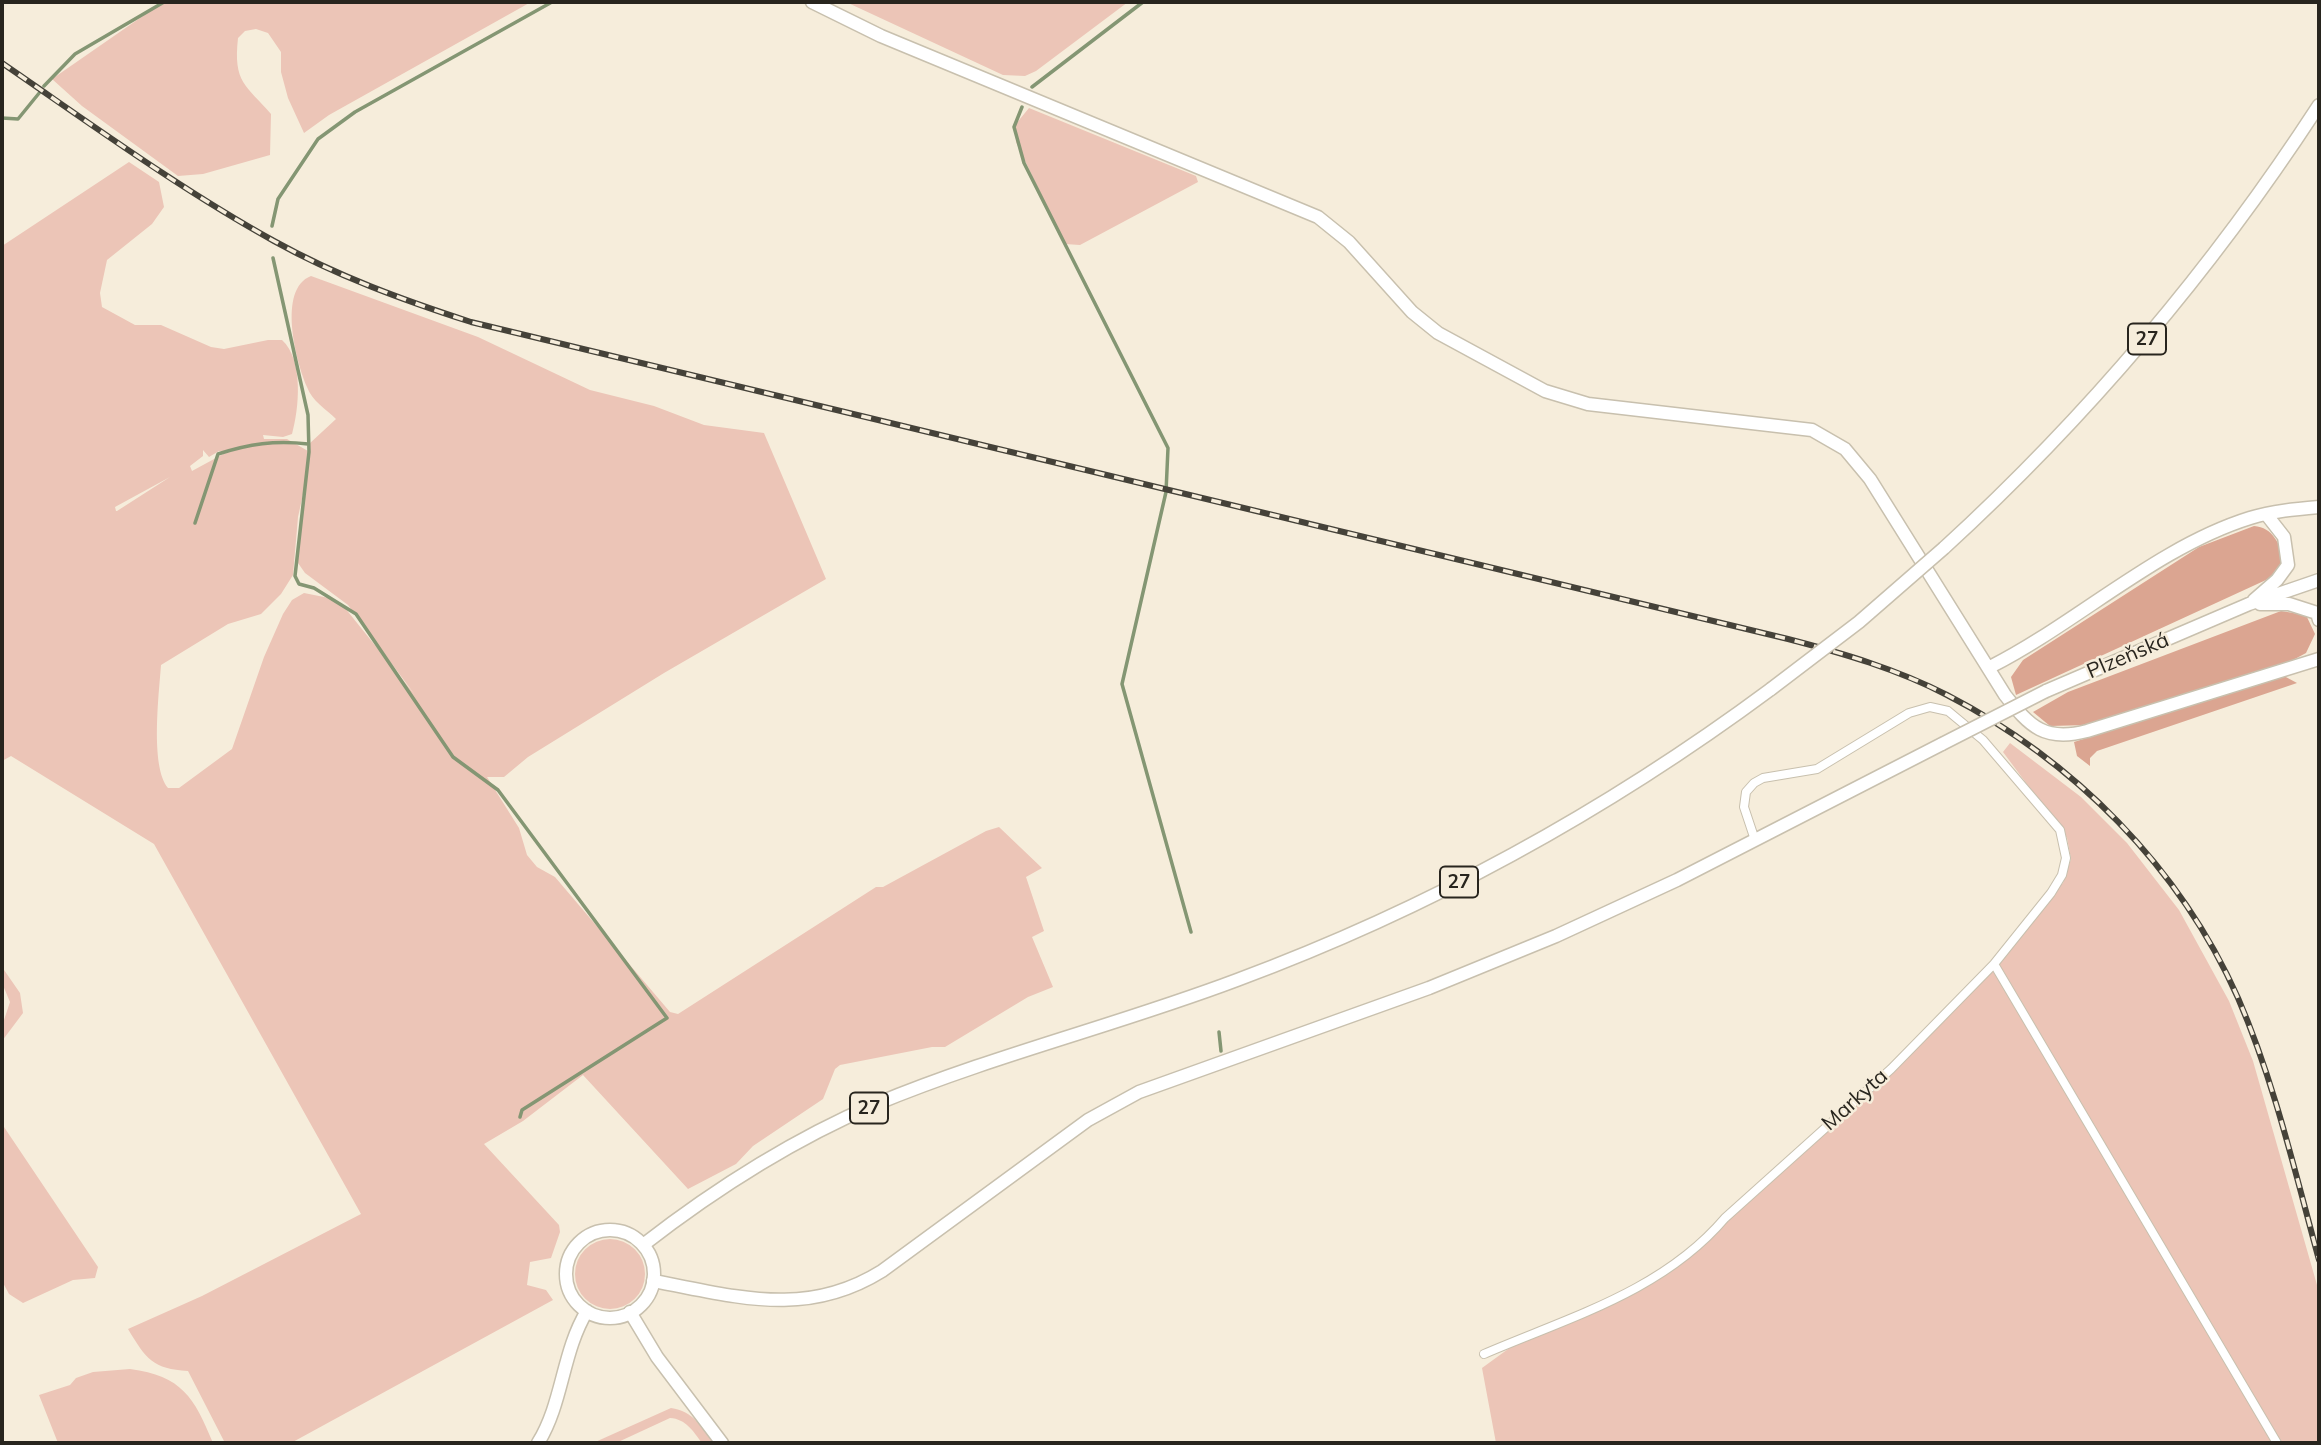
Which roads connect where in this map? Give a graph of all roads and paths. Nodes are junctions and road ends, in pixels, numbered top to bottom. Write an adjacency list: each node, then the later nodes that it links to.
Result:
1 (812, 2): 9 (main road)
2 (2319, 105): 12 (main road, 27, bridge)
3 (2319, 507): 4 (main road)
4 (2266, 514): 6 (main road); 9 (main road)
5 (2319, 580): 6 (main road, Plzeňská)
6 (2249, 604): 7 (main road); 10 (main road, Plzeňská, bridge)
7 (2318, 617)
8 (2319, 659): 9 (main road)
9 (1990, 667)
10 (1755, 840): 11 (street, Markyta); 13 (main road, Plzeňská)
11 (1994, 964): 16 (street, Markyta); 19 (street)
12 (643, 1245): 13 (main road); 14 (main road)
13 (653, 1281): 15 (main road)
14 (587, 1311): 15 (main road); 17 (main road)
15 (630, 1312): 18 (main road)
16 (1484, 1354)
17 (538, 1443)
18 (722, 1443)
19 (2277, 1443)

